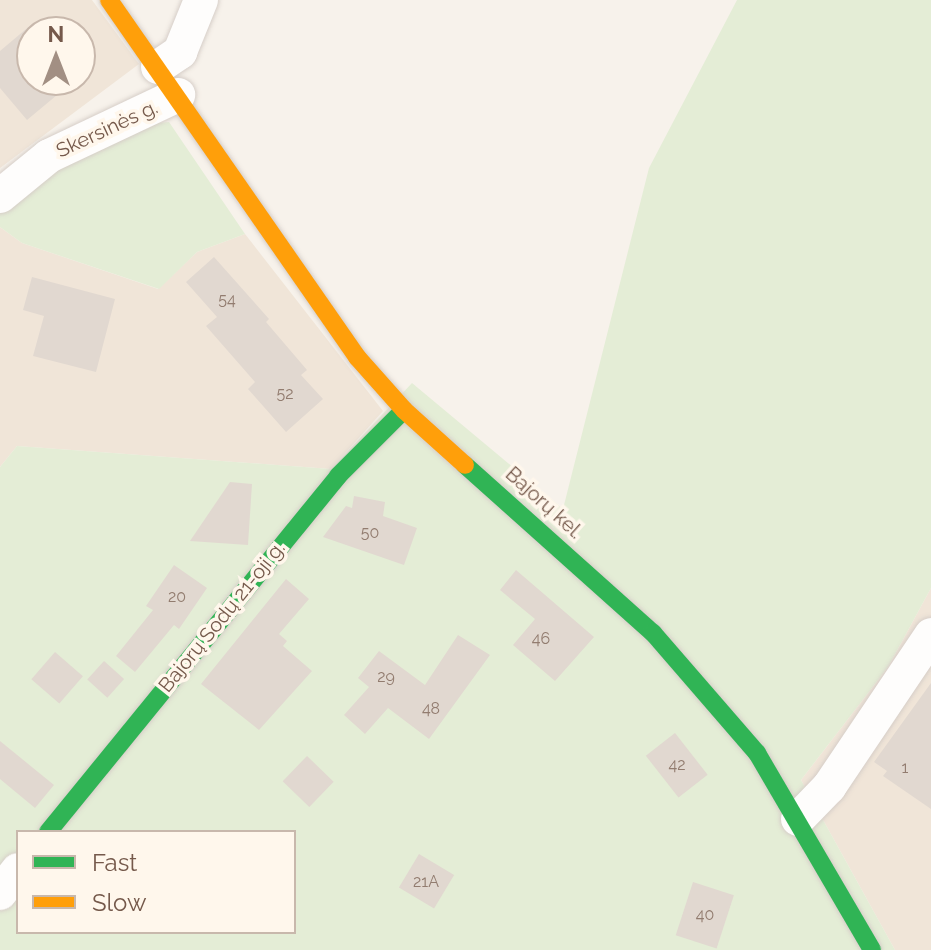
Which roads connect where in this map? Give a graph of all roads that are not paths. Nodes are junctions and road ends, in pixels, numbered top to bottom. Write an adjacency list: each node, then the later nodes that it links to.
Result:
1 (109, 0): 3 (street, Bajorų kel.)
2 (201, 0): 3 (street, Skersinės g.)
3 (158, 67): 4 (street, Bajorų kel.)
4 (178, 95): 5 (street, Skersinės g.); 6 (street, Bajorų kel.)
5 (0, 196)
6 (404, 410): 8 (street, Bajorų kel.); 9 (street, Bajorų Sodų 21-oji g.)
7 (931, 635): 8 (street)
8 (798, 819): 12 (street, Bajorų kel.)
9 (50, 830)
10 (16, 873): 11 (street)
11 (0, 893)
12 (872, 950)

